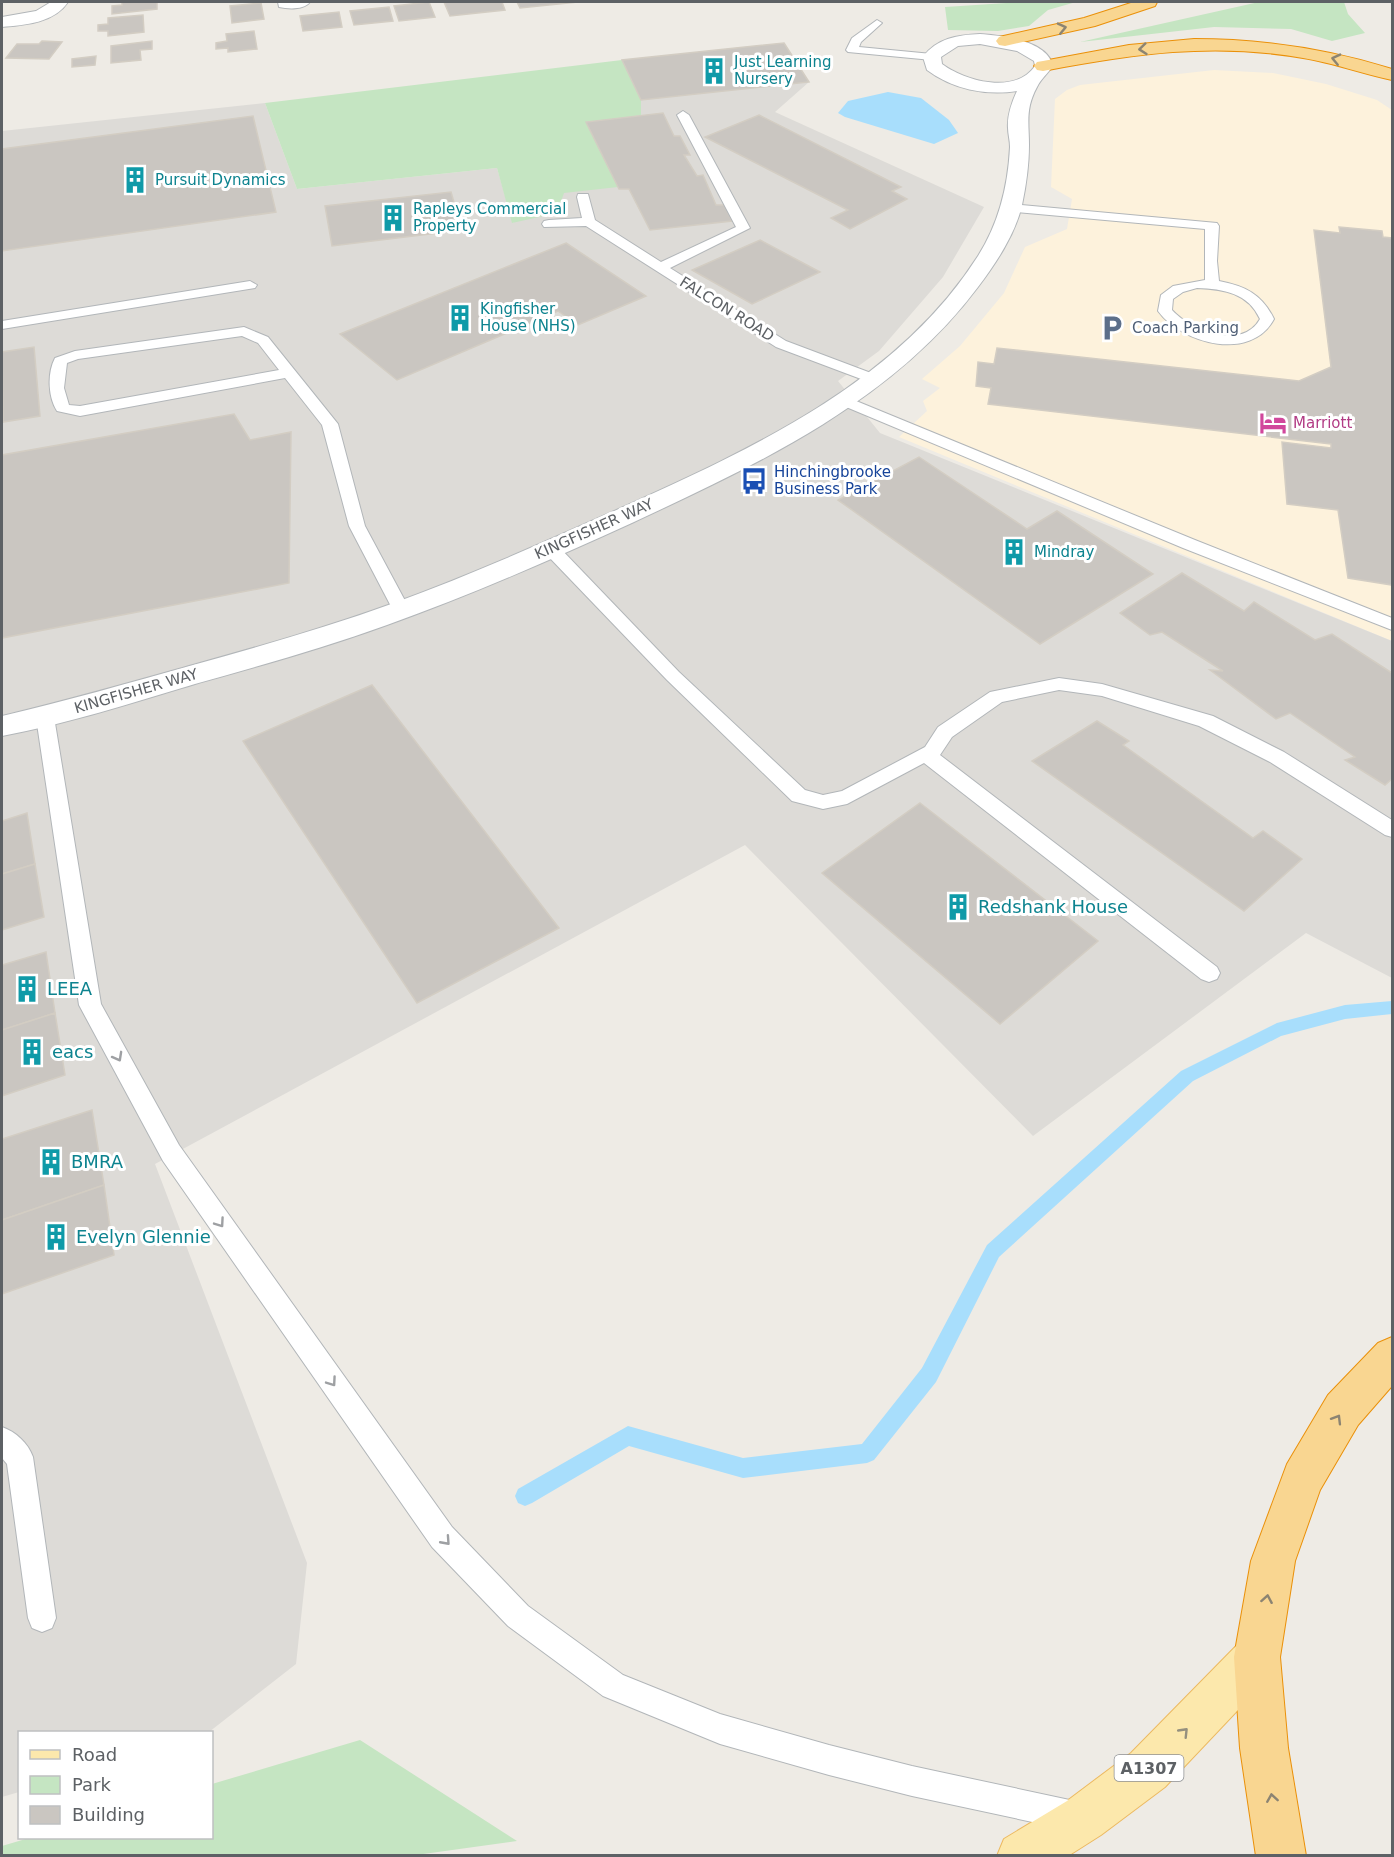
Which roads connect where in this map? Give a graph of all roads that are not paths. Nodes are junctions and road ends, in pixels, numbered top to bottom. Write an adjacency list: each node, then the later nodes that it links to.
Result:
1 (60, 2): 3 (street)
2 (1149, 2): 5 (highway, one-way to 2)
3 (2, 22)
4 (878, 23): 6 (lane)
5 (1005, 41): 6 (street); 7 (street)
6 (932, 57): 10 (street)
7 (1043, 66): 8 (highway, one-way to 7); 9 (street)
8 (1392, 75)
9 (1030, 80): 10 (street); 12 (street, KINGFISHER WAY)
10 (968, 84): 12 (street)
11 (683, 115): 17 (lane)
12 (1017, 124): 14 (street, KINGFISHER WAY)
13 (583, 197): 15 (lane)
14 (1010, 208): 18 (lane); 22 (street, KINGFISHER WAY)
15 (589, 222): 16 (lane); 17 (lane, FALCON ROAD)
16 (549, 224)
17 (662, 267): 22 (lane, FALCON ROAD)
18 (1212, 284): 18 (lane)
19 (250, 285): 20 (lane)
20 (2, 325)
21 (288, 373): 21 (lane); 25 (lane)
22 (874, 379): 23 (street, KINGFISHER WAY)
23 (844, 401): 24 (street, KINGFISHER WAY); 26 (lane)
24 (552, 550): 25 (street, KINGFISHER WAY); 29 (lane)
25 (401, 610): 27 (street, KINGFISHER WAY)
26 (1392, 624)
27 (45, 717): 28 (street, KINGFISHER WAY); 36 (lane, one-way to 36)
28 (2, 726)
29 (928, 756): 30 (lane); 31 (lane)
30 (1392, 830)
31 (1209, 973)
32 (1392, 1357): 35 (highway, one-way to 32)
33 (2, 1440): 34 (lane)
34 (42, 1618)
35 (1257, 1657): 36 (main road, A1307, one-way to 35); 38 (highway, one-way to 35)
36 (1084, 1818): 37 (main road, A1307)
37 (1021, 1856)
38 (1281, 1856)

